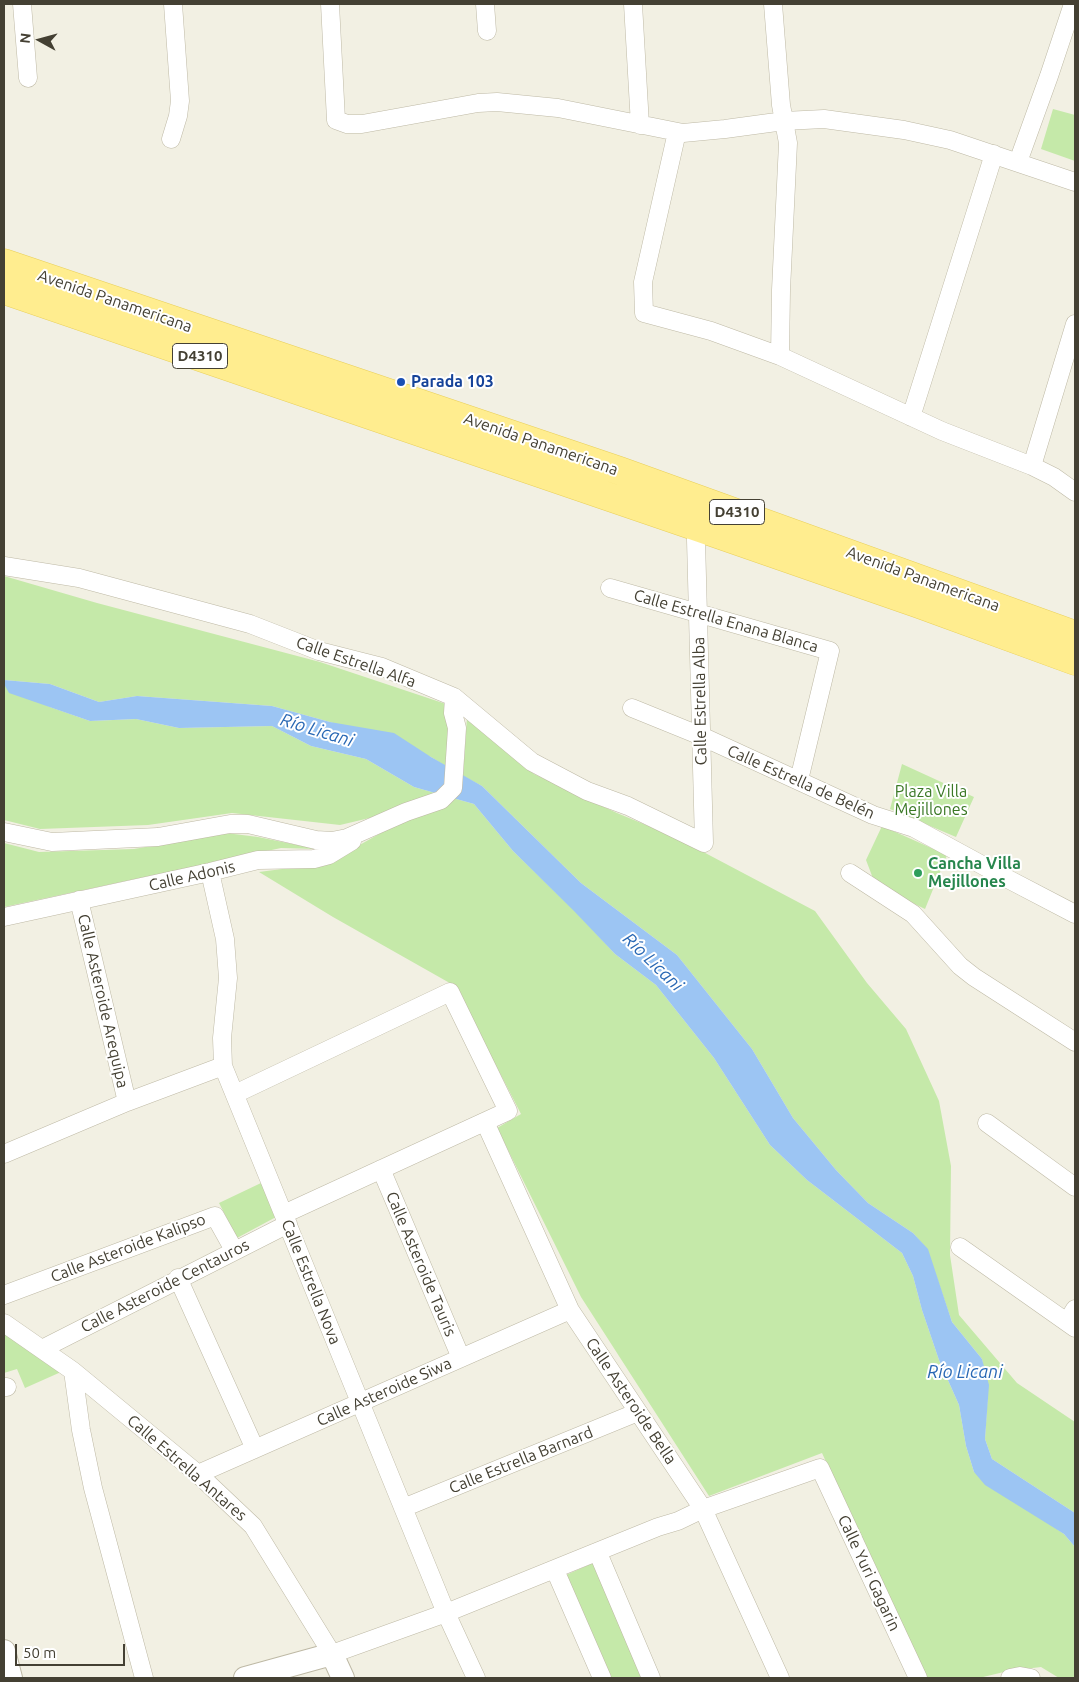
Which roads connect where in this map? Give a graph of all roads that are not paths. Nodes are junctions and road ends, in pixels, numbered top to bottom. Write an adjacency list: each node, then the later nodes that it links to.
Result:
1 (22, 4): 9 (street)
2 (173, 4): 13 (street)
3 (330, 4): 11 (street)
4 (485, 4): 8 (street)
5 (633, 4): 11 (street)
6 (773, 4): 10 (street)
7 (1070, 4): 15 (street)
8 (487, 31)
9 (28, 78)
10 (784, 121): 12 (street); 14 (street); 20 (street)
11 (640, 125): 12 (street)
12 (677, 132): 20 (street)
13 (171, 139)
14 (994, 154): 15 (street); 21 (street)
15 (1018, 162): 16 (street)
16 (1075, 182)
17 (4, 262): 24 (main road, Avenida Panamericana / D4310)
18 (4, 290): 25 (main road, Avenida Panamericana / D4310)
19 (1075, 324): 22 (street)
20 (780, 356): 21 (street)
21 (911, 417): 22 (street)
22 (1032, 466): 23 (street)
23 (1075, 492)
24 (708, 502): 25 (street, Calle Estrella Alba); 29 (main road, Avenida Panamericana / D4310)
25 (700, 528): 28 (street, Calle Estrella Alba); 30 (main road, Avenida Panamericana / D4310)
26 (4, 566): 31 (street, Calle Estrella Alfa)
27 (610, 588): 28 (street, Calle Estrella Enana Blanca)
28 (698, 612): 33 (street, Calle Estrella Alba); 34 (street, Calle Estrella Enana Blanca)
29 (1075, 635)
30 (1075, 661)
31 (454, 697): 35 (street); 37 (street, Calle Estrella Alfa)
32 (632, 708): 33 (street, Calle Estrella de Belén)
33 (701, 736): 34 (street, Calle Estrella de Belén); 37 (street, Calle Estrella Alba)
34 (799, 780): 41 (street, Calle Estrella de Belén)
35 (373, 827): 36 (street); 38 (street, Calle Adonis)
36 (4, 832)
37 (704, 843)
38 (210, 872): 40 (street, Calle Adonis); 44 (street, Calle Estrella Nova)
39 (850, 873): 43 (street)
40 (79, 900): 42 (street, Calle Adonis); 46 (street, Calle Asteroide Arequipa)
41 (1075, 914)
42 (4, 917)
43 (1075, 1042)
44 (223, 1066): 45 (street, Calle Estrella Nova); 46 (street)
45 (235, 1094): 47 (street, Calle Asteroide Centauros); 52 (street, Calle Estrella Nova)
46 (127, 1102): 49 (street)
47 (485, 1122): 50 (street, Calle Asteroide Centauros); 57 (street, Calle Asteroide Bella)
48 (986, 1123): 51 (street)
49 (4, 1154)
50 (381, 1169): 52 (street, Calle Asteroide Centauros); 61 (street, Calle Asteroide Tauris)
51 (1075, 1187)
52 (286, 1219): 54 (street, Calle Asteroide Centauros); 63 (street, Calle Estrella Nova)
53 (960, 1247): 58 (street)
54 (234, 1250): 55 (street, Calle Asteroide Centauros); 56 (street, Calle Asteroide Kalipso)
55 (178, 1278): 60 (street, Calle Asteroide Centauros); 65 (street)
56 (4, 1295)
57 (570, 1310): 61 (street, Calle Asteroide Siwa); 64 (street, Calle Asteroide Bella)
58 (1072, 1319)
59 (4, 1323): 60 (street, Calle Estrella Antares)
60 (42, 1349): 62 (street, Calle Estrella Antares)
61 (461, 1358): 63 (street, Calle Asteroide Siwa)
62 (73, 1371): 66 (street, Calle Estrella Antares); 76 (street)
63 (360, 1402): 65 (street, Calle Asteroide Siwa); 67 (street, Calle Estrella Nova)
64 (638, 1412): 67 (street, Calle Estrella Barnard); 68 (street, Calle Asteroide Bella)
65 (254, 1449): 66 (street, Calle Asteroide Siwa)
66 (198, 1474): 73 (street, Calle Estrella Antares)
67 (403, 1508): 71 (street, Calle Estrella Nova)
68 (703, 1509): 69 (street); 82 (street, Calle Asteroide Bella); 83 (street, Calle Yuri Gagarin)
69 (598, 1553): 70 (street); 81 (street)
70 (555, 1570): 71 (street); 80 (street)
71 (446, 1613): 73 (street); 79 (street, Calle Estrella Nova)
72 (4, 1651): 75 (street)
73 (332, 1654): 74 (street); 78 (street, Calle Estrella Antares)
74 (277, 1674): 77 (street)
75 (11, 1678)
76 (144, 1678)
77 (245, 1678)
78 (343, 1678)
79 (476, 1678)
80 (602, 1678)
81 (651, 1678)
82 (780, 1678)
83 (918, 1678)
84 (1010, 1678): 85 (street)
85 (1031, 1678)

